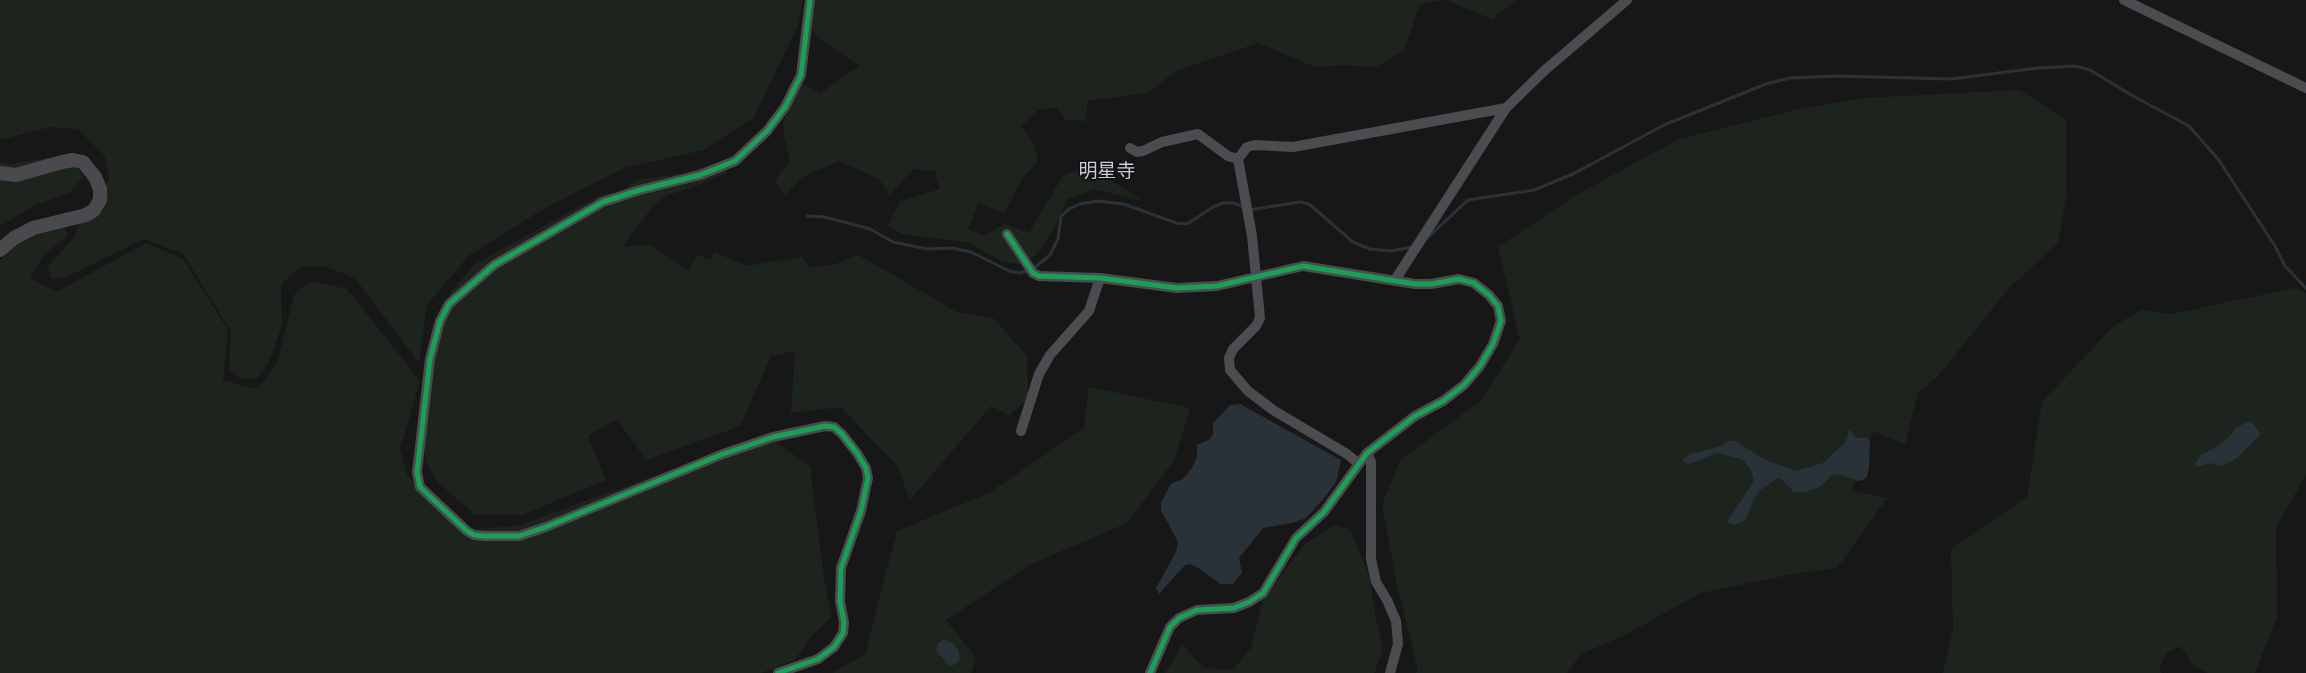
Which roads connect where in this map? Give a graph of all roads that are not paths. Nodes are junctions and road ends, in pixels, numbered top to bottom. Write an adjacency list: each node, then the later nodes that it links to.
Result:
1 (810, 0): 17 (street)
2 (1627, 0): 5 (street)
3 (2124, 0): 4 (street)
4 (2306, 88)
5 (1506, 108): 7 (street); 13 (street)
6 (1130, 148): 7 (street)
7 (1238, 160): 11 (street)
8 (0, 173): 10 (street)
9 (1007, 234): 12 (street)
10 (0, 250)
11 (1255, 277): 12 (street); 13 (street); 16 (street)
12 (1100, 278): 14 (street)
13 (1395, 280): 15 (street)
14 (1021, 431)
15 (1367, 453): 16 (street); 19 (street)
16 (1359, 464): 18 (street)
17 (778, 673)
18 (1150, 673)
19 (1390, 673)

